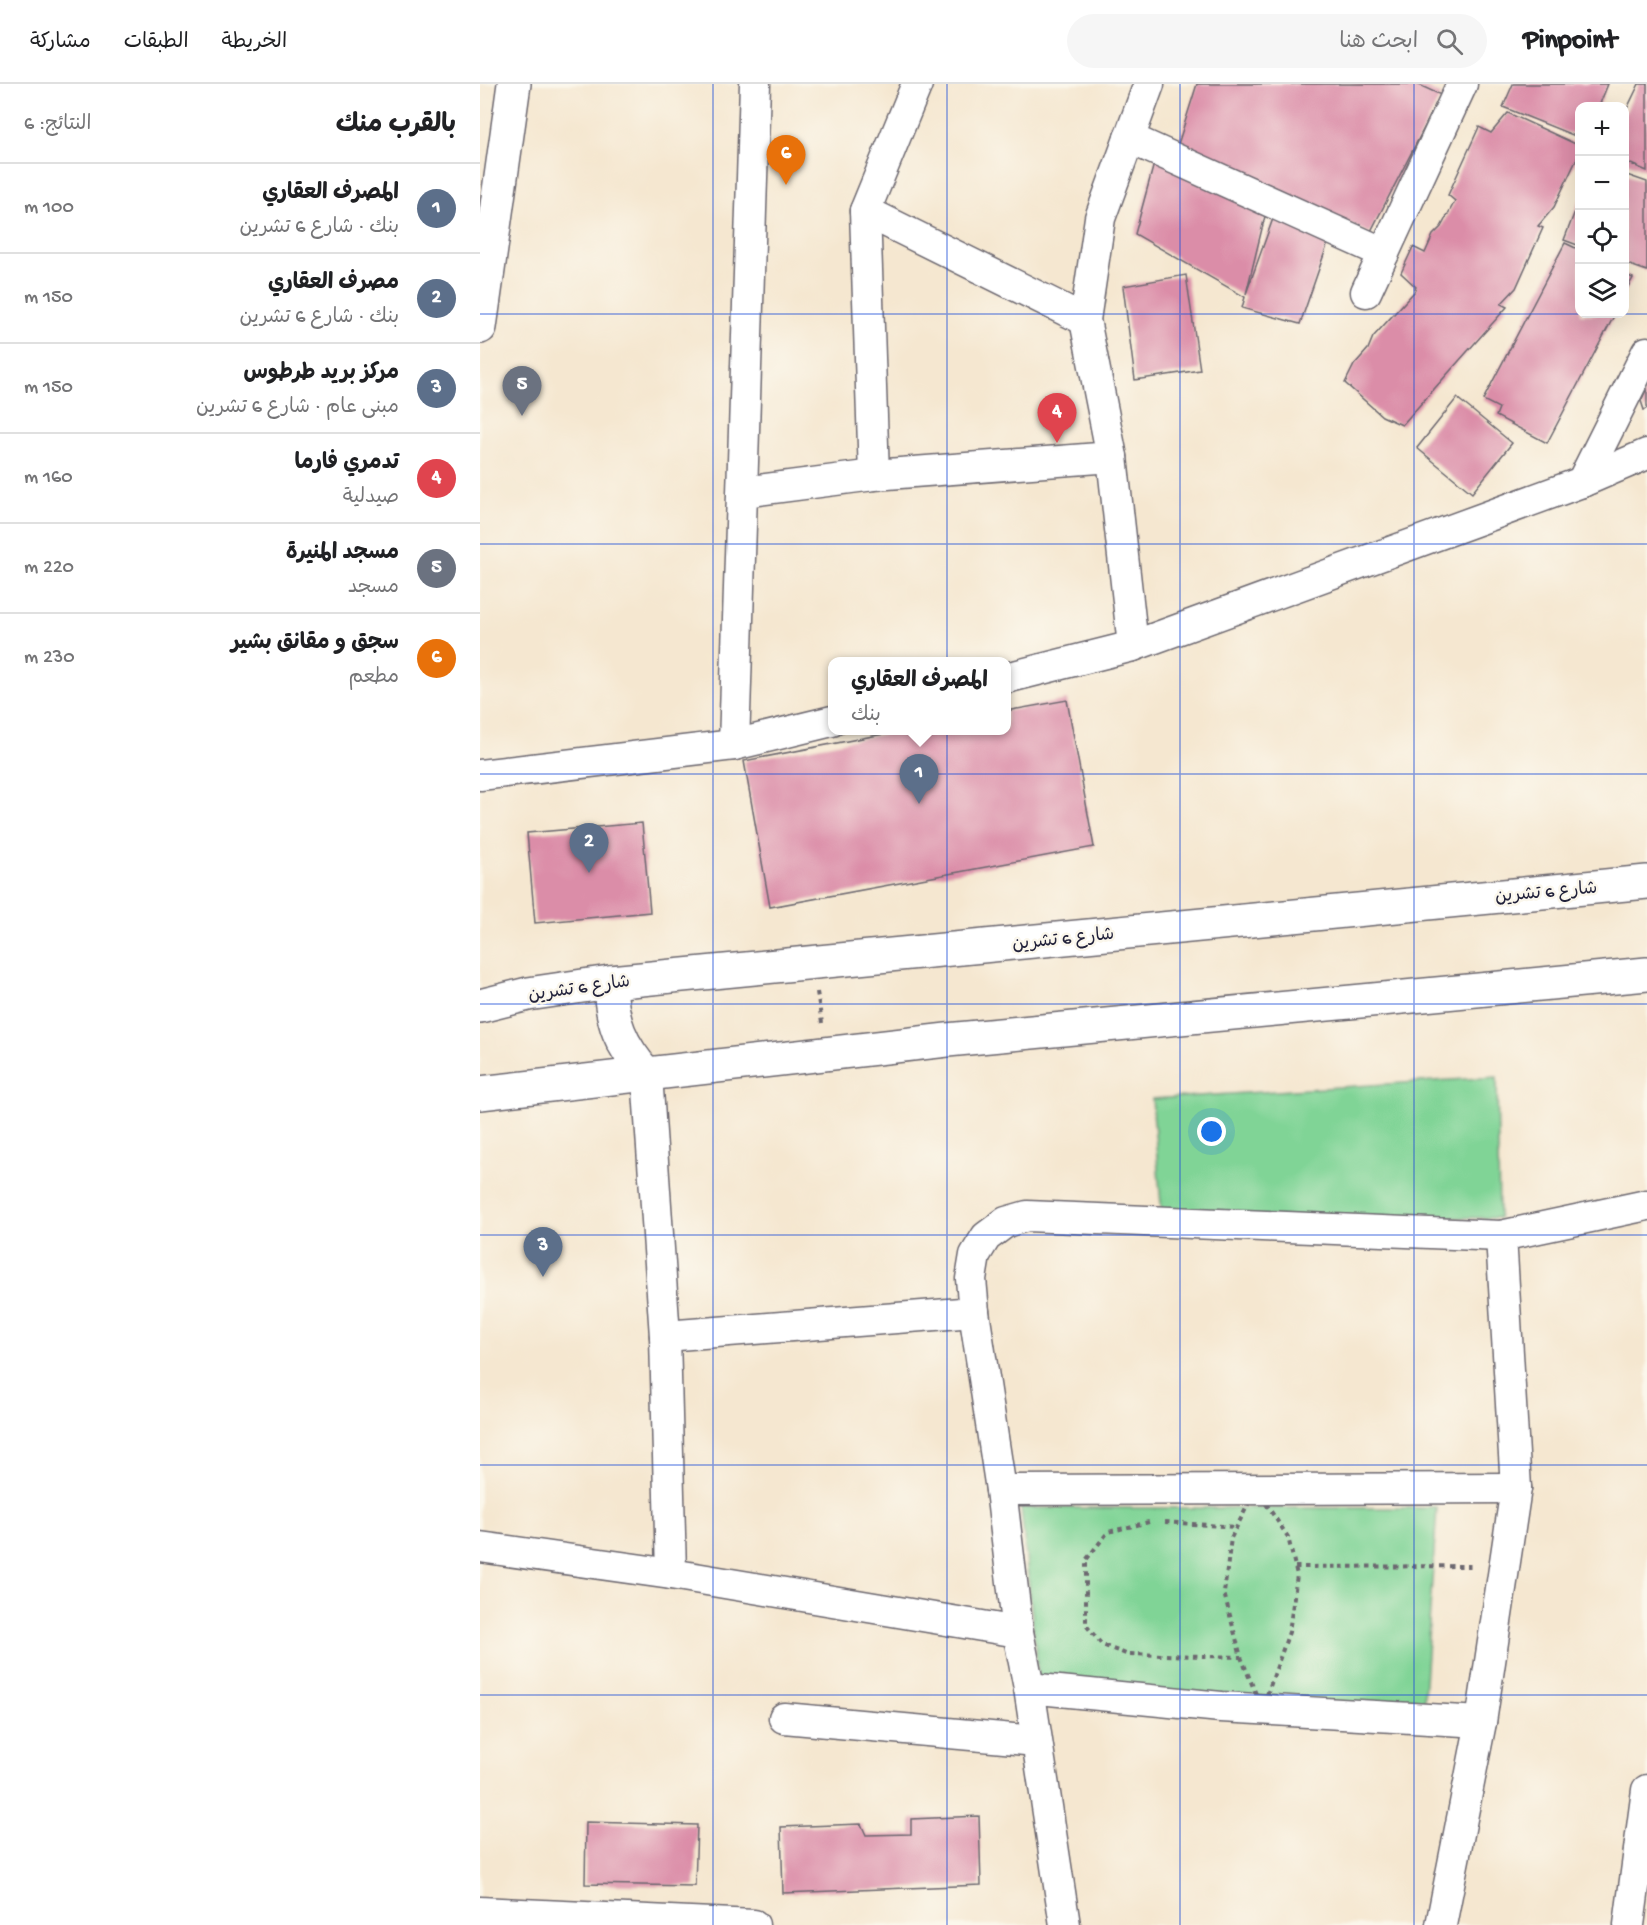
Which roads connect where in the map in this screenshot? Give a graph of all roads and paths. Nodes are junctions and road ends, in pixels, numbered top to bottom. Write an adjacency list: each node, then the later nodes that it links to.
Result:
1 (514, 84): 11 (main road)
2 (755, 84): 17 (street)
3 (917, 84): 7 (street)
4 (1149, 84): 6 (street)
5 (1461, 84): 8 (street)
6 (1129, 138): 8 (street); 10 (street)
7 (865, 211): 10 (street); 15 (street)
8 (1384, 253): 9 (street)
9 (1366, 292)
10 (1085, 320): 14 (street)
11 (480, 327)
12 (1647, 352): 16 (street)
13 (1647, 454): 16 (street)
14 (1112, 457): 15 (street); 18 (street)
15 (874, 475): 17 (street)
16 (1582, 482): 18 (street)
17 (743, 492): 21 (street)
18 (1133, 646): 19 (street)
19 (1011, 677)
20 (828, 722): 21 (street)
21 (734, 746): 22 (street)
22 (480, 776)
23 (1647, 882): 24 (main road, شارع 6 تشرين)
24 (813, 962): 26 (main road, شارع 6 تشرين); 28 (path)
25 (1647, 975): 28 (main road)
26 (610, 982): 27 (main road, شارع 6 تشرين); 29 (main road)
27 (480, 1006)
28 (826, 1054): 29 (main road)
29 (647, 1075): 30 (main road); 34 (street)
30 (480, 1093)
31 (1647, 1205): 32 (street)
32 (1500, 1236): 33 (street); 35 (street)
33 (974, 1312): 34 (street); 37 (street)
34 (664, 1336): 44 (street)
35 (1516, 1488): 36 (street); 42 (street)
36 (1256, 1489): 37 (street); 40 (path); 43 (path)
37 (1001, 1490): 45 (street)
38 (1151, 1521): 46 (path)
39 (1162, 1522): 40 (path)
40 (1236, 1527): 46 (path)
41 (480, 1547): 44 (street)
42 (1505, 1566): 43 (path); 50 (street)
43 (1295, 1568): 48 (path)
44 (671, 1574): 45 (street)
45 (1018, 1632): 47 (street)
46 (1241, 1657): 48 (path)
47 (1029, 1688): 48 (street); 51 (street)
48 (1262, 1709): 50 (street)
49 (784, 1718): 51 (street)
50 (1481, 1722): 56 (street)
51 (1036, 1741): 55 (street)
52 (1647, 1790): 57 (street)
53 (480, 1912): 54 (street)
54 (754, 1925)
55 (1065, 1925)
56 (1441, 1925)
57 (1629, 1925)

